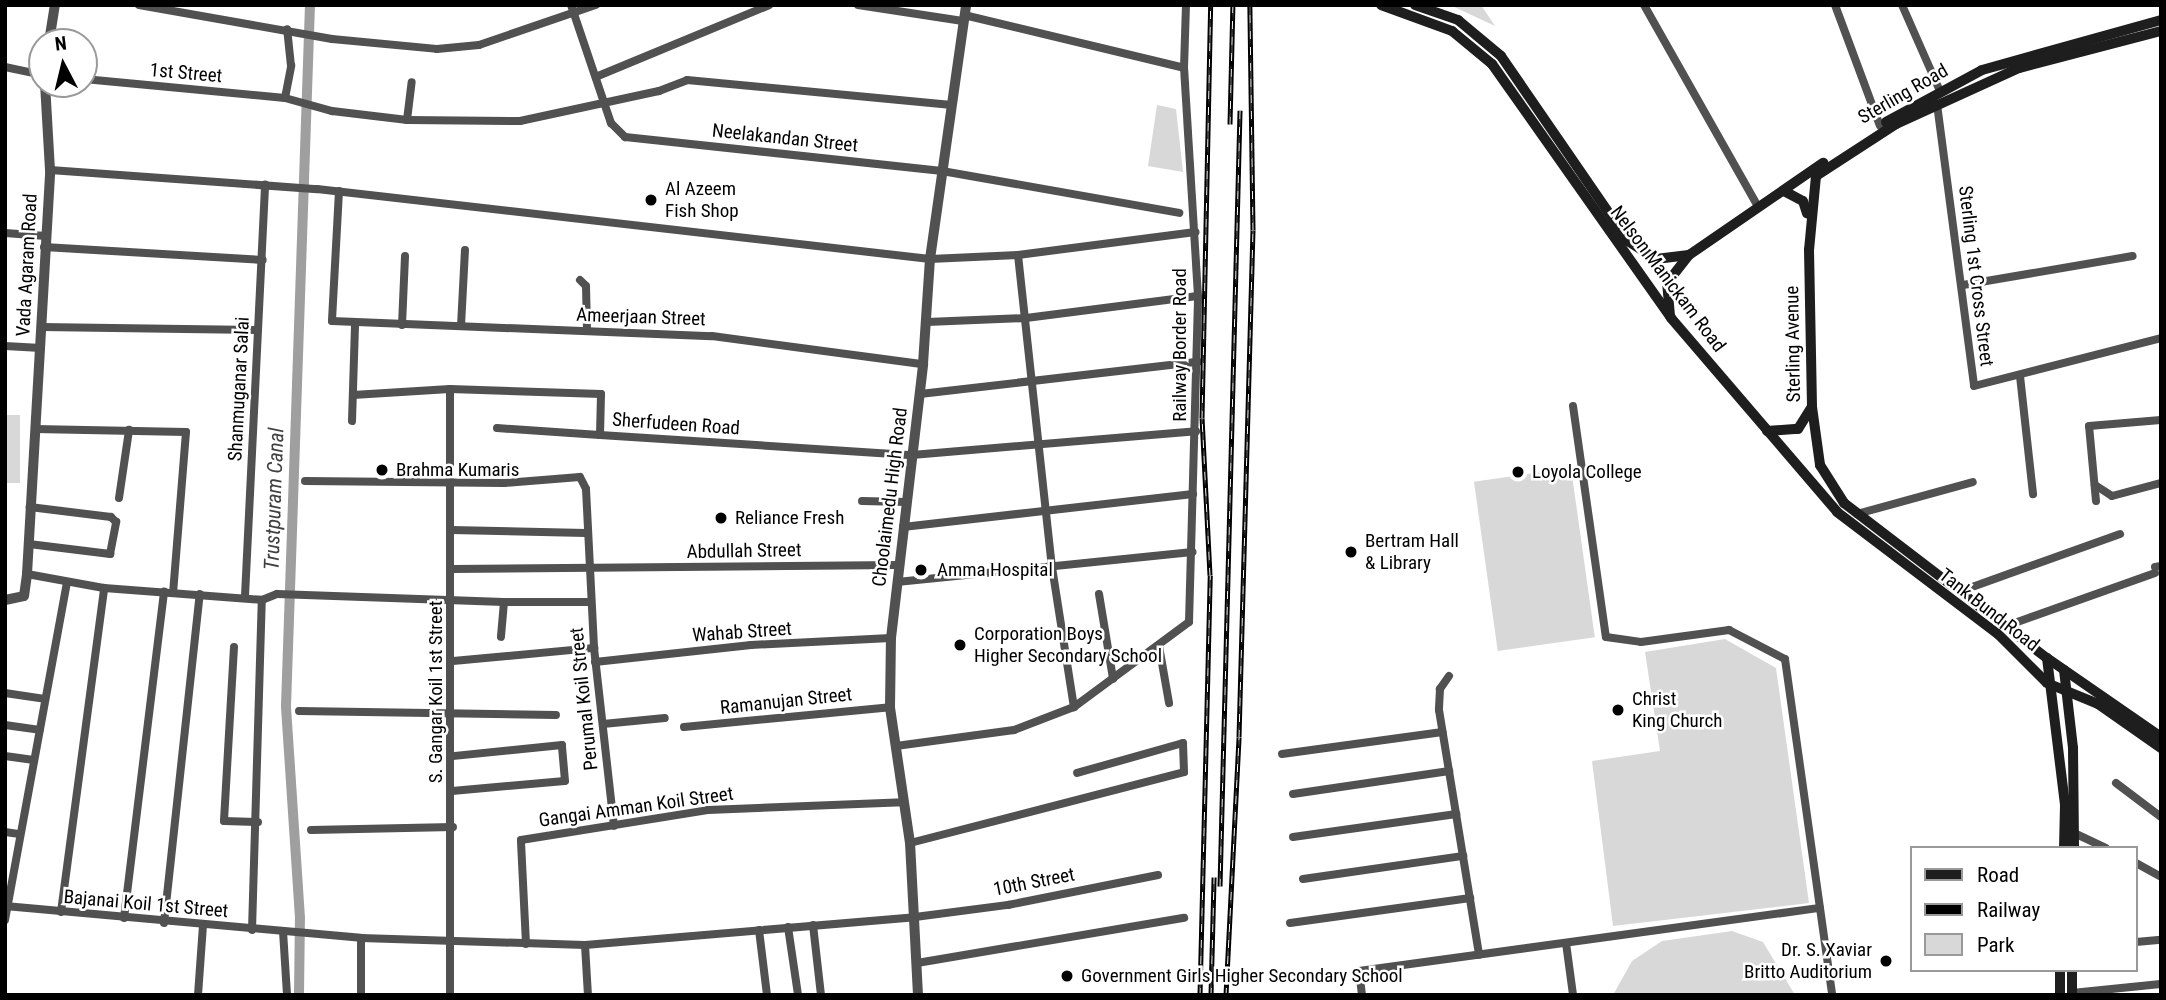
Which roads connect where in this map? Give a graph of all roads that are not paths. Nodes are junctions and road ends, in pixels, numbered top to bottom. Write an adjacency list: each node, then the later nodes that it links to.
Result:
1 (55, 5): 16 (street)
2 (138, 5): 17 (street)
3 (571, 5): 13 (street)
4 (596, 5): 13 (street)
5 (769, 5): 23 (street)
6 (858, 5): 14 (street)
7 (1186, 5): 21 (street, Railway Border Road)
8 (1381, 5): 19 (main road)
9 (1415, 5): 19 (main road)
10 (1644, 5): 40 (street)
11 (1835, 5): 33 (street)
12 (1902, 5): 26 (street)
13 (576, 14): 17 (street); 23 (street)
14 (964, 14): 21 (street); 31 (street, Choolaimedu High Road)
15 (2161, 20): 26 (main road, Sterling Road)
16 (52, 28)
17 (287, 29): 28 (street)
18 (2161, 31): 30 (main road, Sterling Road)
19 (1488, 52): 48 (main road, Nelson Manickam Road); 57 (main road, Nelson Manickam Road)
20 (5, 67): 22 (street)
21 (1184, 68): 43 (street, Railway Border Road)
22 (28, 72)
23 (598, 76): 29 (street)
24 (98, 80): 28 (street, 1st Street)
25 (412, 82): 32 (street)
26 (1940, 91): 33 (main road, Sterling Road)
27 (46, 98): 34 (street, Vada Agaram Road)
28 (285, 98): 32 (street, 1st Street)
29 (605, 104): 31 (street, 1st Street); 32 (street, 1st Street); 35 (street, Neelakandan Street)
30 (1937, 104): 36 (main road, Sterling Road); 54 (street, Sterling 1st Cross Street)
31 (952, 105): 35 (street, Choolaimedu High Road)
32 (407, 120)
33 (1880, 126): 39 (main road, Sterling Road)
34 (50, 170): 37 (street); 45 (street, Vada Agaram Road)
35 (942, 171): 41 (street, Neelakandan Street); 51 (street, Choolaimedu High Road)
36 (1816, 176): 42 (main road, Sterling Avenue)
37 (265, 184): 38 (street); 52 (street, Shanmuganar Salai)
38 (339, 191): 51 (street); 59 (street)
39 (1784, 191): 40 (main road, Sterling Road); 42 (main road)
40 (1757, 205): 48 (main road, Sterling Road)
41 (1179, 213)
42 (1810, 223): 76 (main road, Sterling Avenue)
43 (1196, 232): 47 (street); 55 (street, Railway Border Road)
44 (5, 233): 45 (street)
45 (45, 242): 52 (street); 62 (street, Vada Agaram Road)
46 (465, 250): 61 (street)
47 (1017, 255): 51 (street); 56 (street)
48 (1689, 255): 57 (main road, Sterling Road)
49 (405, 256): 60 (street)
50 (2133, 256): 54 (street)
51 (930, 259): 58 (street, Choolaimedu High Road)
52 (263, 260): 63 (street, Shanmuganar Salai)
53 (580, 280): 64 (street)
54 (1963, 285): 70 (street, Sterling 1st Cross Street)
55 (1198, 296): 56 (street); 68 (street, Railway Border Road)
56 (1026, 318): 58 (street); 71 (street)
57 (1671, 318): 83 (main road, Nelson Manickam Road)
58 (927, 322): 69 (street, Choolaimedu High Road)
59 (355, 324): 60 (street, Ameerjaan Street); 74 (street)
60 (402, 325): 61 (street, Ameerjaan Street)
61 (461, 326): 64 (street, Ameerjaan Street)
62 (41, 327): 63 (street); 67 (street, Vada Agaram Road)
63 (257, 330): 121 (street, Shanmuganar Salai)
64 (587, 331): 69 (street, Ameerjaan Street)
65 (2161, 338): 70 (street, Sterling 1st Cross Street)
66 (5, 346): 67 (street)
67 (41, 348): 80 (street, Vada Agaram Road)
68 (1198, 362): 71 (street); 82 (street, Railway Border Road)
69 (923, 364): 73 (street, Choolaimedu High Road)
70 (2020, 376): 93 (street)
71 (1033, 378): 73 (street); 85 (street)
72 (450, 388): 74 (street, Sherfudeen Road); 84 (street, Sherfudeen Road); 88 (street, S. Gangar Koil 1st Street)
73 (920, 394): 86 (street, Choolaimedu High Road)
74 (353, 395): 78 (street)
75 (1573, 406): 189 (street)
76 (1812, 407): 83 (main road); 99 (main road, Sterling Avenue)
77 (2161, 420): 91 (street)
78 (352, 421)
79 (497, 428): 84 (street)
80 (34, 429): 81 (street); 98 (street, Vada Agaram Road)
81 (129, 430): 94 (street); 117 (street)
82 (1196, 431): 85 (street, Sherfudeen Road); 92 (street, Railway Border Road)
83 (1766, 431): 99 (main road, Nelson Manickam Road)
84 (600, 435): 86 (street, Sherfudeen Road)
85 (1041, 442): 86 (street, Sherfudeen Road); 100 (street)
86 (912, 455): 97 (street, Choolaimedu High Road)
87 (305, 481): 88 (street)
88 (449, 482): 103 (street, S. Gangar Koil 1st Street); 104 (street, Perumal Koil Street)
89 (1973, 482): 101 (street)
90 (2161, 483): 91 (street)
91 (2095, 485): 95 (street)
92 (1193, 494): 100 (street); 107 (street, Railway Border Road)
93 (2033, 494)
94 (119, 498)
95 (2096, 501)
96 (862, 502): 97 (street)
97 (906, 502): 102 (street, Choolaimedu High Road)
98 (30, 507): 106 (street, Vada Agaram Road); 106 (street)
99 (1841, 508): 101 (main road, Tank Bund Road); 139 (main road, Tank Bund Road)
100 (1046, 512): 102 (street); 110 (street)
101 (1857, 514): 118 (main road, Tank Bund Road)
102 (903, 527): 108 (street, Choolaimedu High Road)
103 (451, 530): 104 (street); 111 (street, S. Gangar Koil 1st Street)
104 (586, 533): 109 (street, Perumal Koil Street)
105 (2120, 534): 118 (street)
106 (29, 544): 113 (street, Vada Agaram Road)
107 (1192, 552): 110 (street); 130 (street, Railway Border Road)
108 (899, 565): 109 (street, Abdullah Street); 114 (street, Choolaimedu High Road)
109 (589, 568): 111 (street, Abdullah Street); 126 (street, Perumal Koil Street)
110 (1052, 568): 114 (street); 145 (street)
111 (452, 569): 122 (street, S. Gangar Koil 1st Street)
112 (2157, 569): 127 (street)
113 (27, 574): 115 (street); 123 (street, Vada Agaram Road)
114 (897, 582): 129 (street, Choolaimedu High Road)
115 (67, 583): 116 (street); 142 (street)
116 (104, 588): 117 (street); 190 (street)
117 (169, 591): 119 (street); 192 (street)
118 (1961, 591): 127 (main road, Tank Bund Road)
119 (200, 594): 121 (street); 195 (street)
120 (1099, 594): 138 (street)
121 (245, 596): 124 (street)
122 (451, 598): 124 (street); 125 (street); 134 (street, S. Gangar Koil 1st Street)
123 (5, 600)
124 (262, 600): 170 (street)
125 (504, 601): 126 (street); 128 (street)
126 (591, 602): 132 (street, Perumal Koil Street)
127 (2009, 625): 133 (main road, Tank Bund Road)
128 (501, 637)
129 (891, 638): 135 (street, Wahab Street); 144 (street, Choolaimedu High Road)
130 (1159, 646): 138 (street); 143 (street)
131 (234, 647): 170 (street)
132 (594, 649): 134 (street); 135 (street, Perumal Koil Street)
133 (2047, 658): 136 (main road, Tank Bund Road); 139 (main road)
134 (453, 661): 148 (street, S. Gangar Koil 1st Street)
135 (595, 662): 150 (street, Perumal Koil Street)
136 (2064, 670): 141 (main road); 155 (main road, Tank Bund Road)
137 (1449, 676): 154 (street)
138 (1112, 679): 145 (street)
139 (2047, 683): 141 (main road, Tank Bund Road); 179 (main road)
140 (5, 693): 142 (street)
141 (2065, 693): 157 (main road, Tank Bund Road); 175 (main road)
142 (45, 699): 153 (street)
143 (1170, 703)
144 (890, 707): 152 (street, Ramanujan Street); 156 (street, Choolaimedu High Road)
145 (1074, 707): 156 (street)
146 (299, 711): 148 (street)
147 (555, 715): 148 (street)
148 (452, 717): 160 (street, S. Gangar Koil 1st Street)
149 (665, 718): 150 (street)
150 (603, 724): 171 (street, Perumal Koil Street)
151 (5, 725): 153 (street)
152 (684, 727)
153 (40, 730): 161 (street)
154 (1443, 732): 158 (street); 162 (street)
155 (2161, 737)
156 (896, 746): 167 (street, Choolaimedu High Road)
157 (2161, 748)
158 (1282, 754)
159 (5, 756): 161 (street)
160 (453, 756): 165 (street, S. Gangar Koil 1st Street); 165 (street)
161 (34, 760): 176 (street)
162 (1449, 771): 166 (street); 168 (street)
163 (1077, 773): 178 (street)
164 (2116, 783): 169 (street)
165 (452, 791): 172 (street, S. Gangar Koil 1st Street)
166 (1293, 794)
167 (903, 802): 171 (street, Gangai Amman Koil Street); 178 (street, Choolaimedu High Road)
168 (1456, 814): 177 (street); 182 (street)
169 (2161, 817)
170 (258, 822): 200 (street)
171 (614, 826): 208 (street, Gangai Amman Koil Street)
172 (453, 827): 173 (street); 207 (street, S. Gangar Koil 1st Street)
173 (311, 830)
174 (5, 832): 176 (street)
175 (2074, 832): 180 (main road); 181 (street)
176 (20, 834): 188 (street)
177 (1293, 837)
178 (909, 843): 191 (street, Choolaimedu High Road)
179 (2064, 846)
180 (2074, 846)
181 (2102, 846)
182 (1463, 856): 186 (street); 187 (street)
183 (2138, 864): 185 (street)
184 (1158, 875): 191 (street, 10th Street)
185 (2161, 877)
186 (1303, 880)
187 (1469, 898): 196 (street); 210 (street)
188 (6, 906): 190 (street, Bajanai Koil 1st Street); 194 (street)
189 (1820, 908): 206 (street); 227 (street)
190 (61, 912): 192 (street, Bajanai Koil 1st Street)
191 (915, 917): 197 (street, 10th Street); 211 (street, Choolaimedu High Road)
192 (124, 918): 195 (street, Bajanai Koil 1st Street)
193 (1184, 918): 211 (street)
194 (5, 920)
195 (164, 923): 198 (street, Bajanai Koil 1st Street)
196 (1290, 923)
197 (813, 925): 199 (street, 10th Street); 223 (street)
198 (203, 926): 200 (street, Bajanai Koil 1st Street); 216 (street)
199 (788, 927): 201 (street, 10th Street); 222 (street)
200 (252, 930): 202 (street, Bajanai Koil 1st Street)
201 (759, 930): 209 (street, 10th Street); 221 (street)
202 (283, 931): 203 (street, Bajanai Koil 1st Street); 217 (street)
203 (361, 938): 207 (street, Bajanai Koil 1st Street); 218 (street)
204 (2161, 940): 205 (street)
205 (2138, 942)
206 (1566, 943): 210 (street); 226 (street)
207 (451, 944): 208 (street, Bajanai Koil 1st Street); 219 (street, S. Gangar Koil 1st Street)
208 (527, 944): 209 (street, Bajanai Koil 1st Street)
209 (585, 946): 220 (street)
210 (1479, 955): 225 (street)
211 (917, 963): 224 (street, Choolaimedu High Road)
212 (2061, 972): 215 (main road)
213 (2072, 972): 215 (main road)
214 (2161, 984): 215 (street)
215 (2068, 994)
216 (198, 995)
217 (287, 995)
218 (361, 995)
219 (450, 995)
220 (588, 995)
221 (767, 995)
222 (798, 995)
223 (821, 995)
224 (918, 995)
225 (1362, 995)
226 (1573, 995)
227 (1832, 995)

